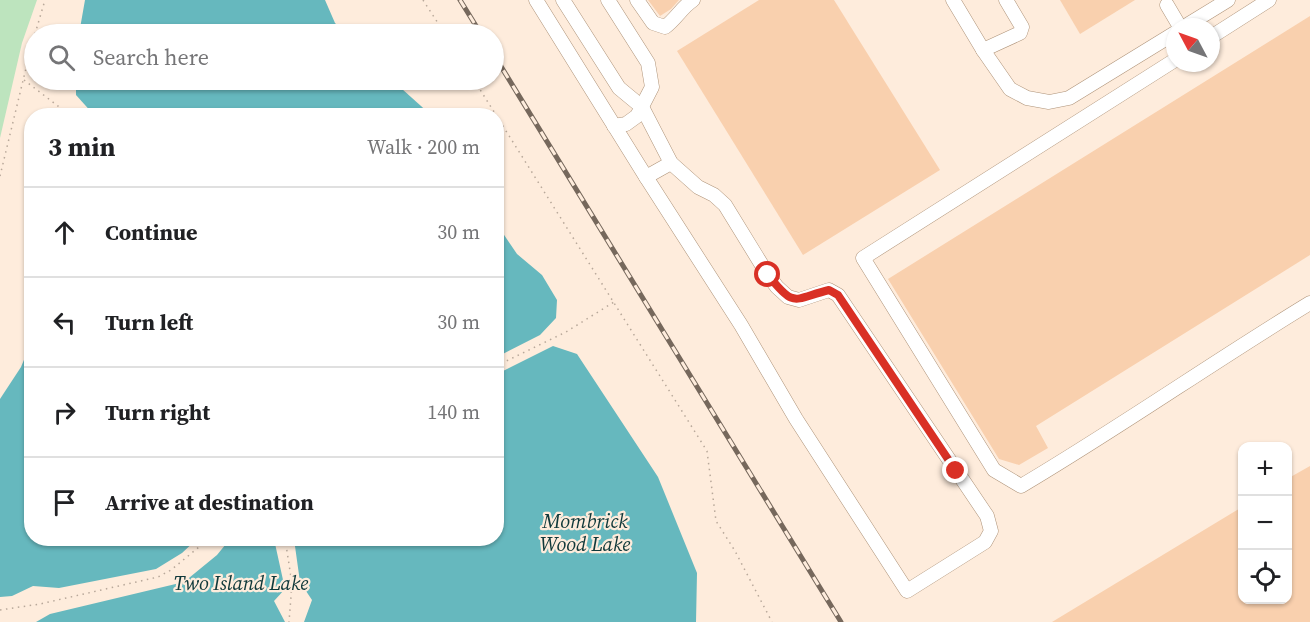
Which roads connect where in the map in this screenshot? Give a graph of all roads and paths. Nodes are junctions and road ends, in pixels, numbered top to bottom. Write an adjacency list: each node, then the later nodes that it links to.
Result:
1 (45, 0): 15 (path)
2 (423, 0): 16 (path)
3 (536, 0): 28 (street)
4 (563, 0): 25 (street)
5 (608, 0): 25 (street)
6 (637, 0): 7 (street)
7 (693, 0)
8 (953, 0): 19 (street)
9 (1006, 0): 19 (street)
10 (1228, 0): 14 (street)
11 (1269, 0): 17 (street)
12 (1167, 5): 13 (street)
13 (1176, 18)
14 (1197, 18)
15 (38, 24)
16 (439, 24)
17 (1220, 31)
18 (1166, 39): 19 (street)
19 (983, 50)
20 (1166, 66): 34 (street)
21 (24, 75): 22 (path)
22 (23, 79): 31 (path)
23 (37, 90): 26 (path)
24 (480, 90): 27 (path)
25 (642, 107): 28 (street); 30 (street)
26 (61, 108)
27 (492, 108)
28 (614, 126): 32 (street)
29 (504, 128): 33 (path)
30 (671, 163): 32 (street); 32 (street)
31 (0, 176)
32 (646, 177)
33 (614, 302): 35 (path); 40 (path)
34 (1310, 303)
35 (504, 362)
36 (200, 546): 38 (path)
37 (286, 546): 39 (path)
38 (0, 610)
39 (289, 622)
40 (772, 622)

